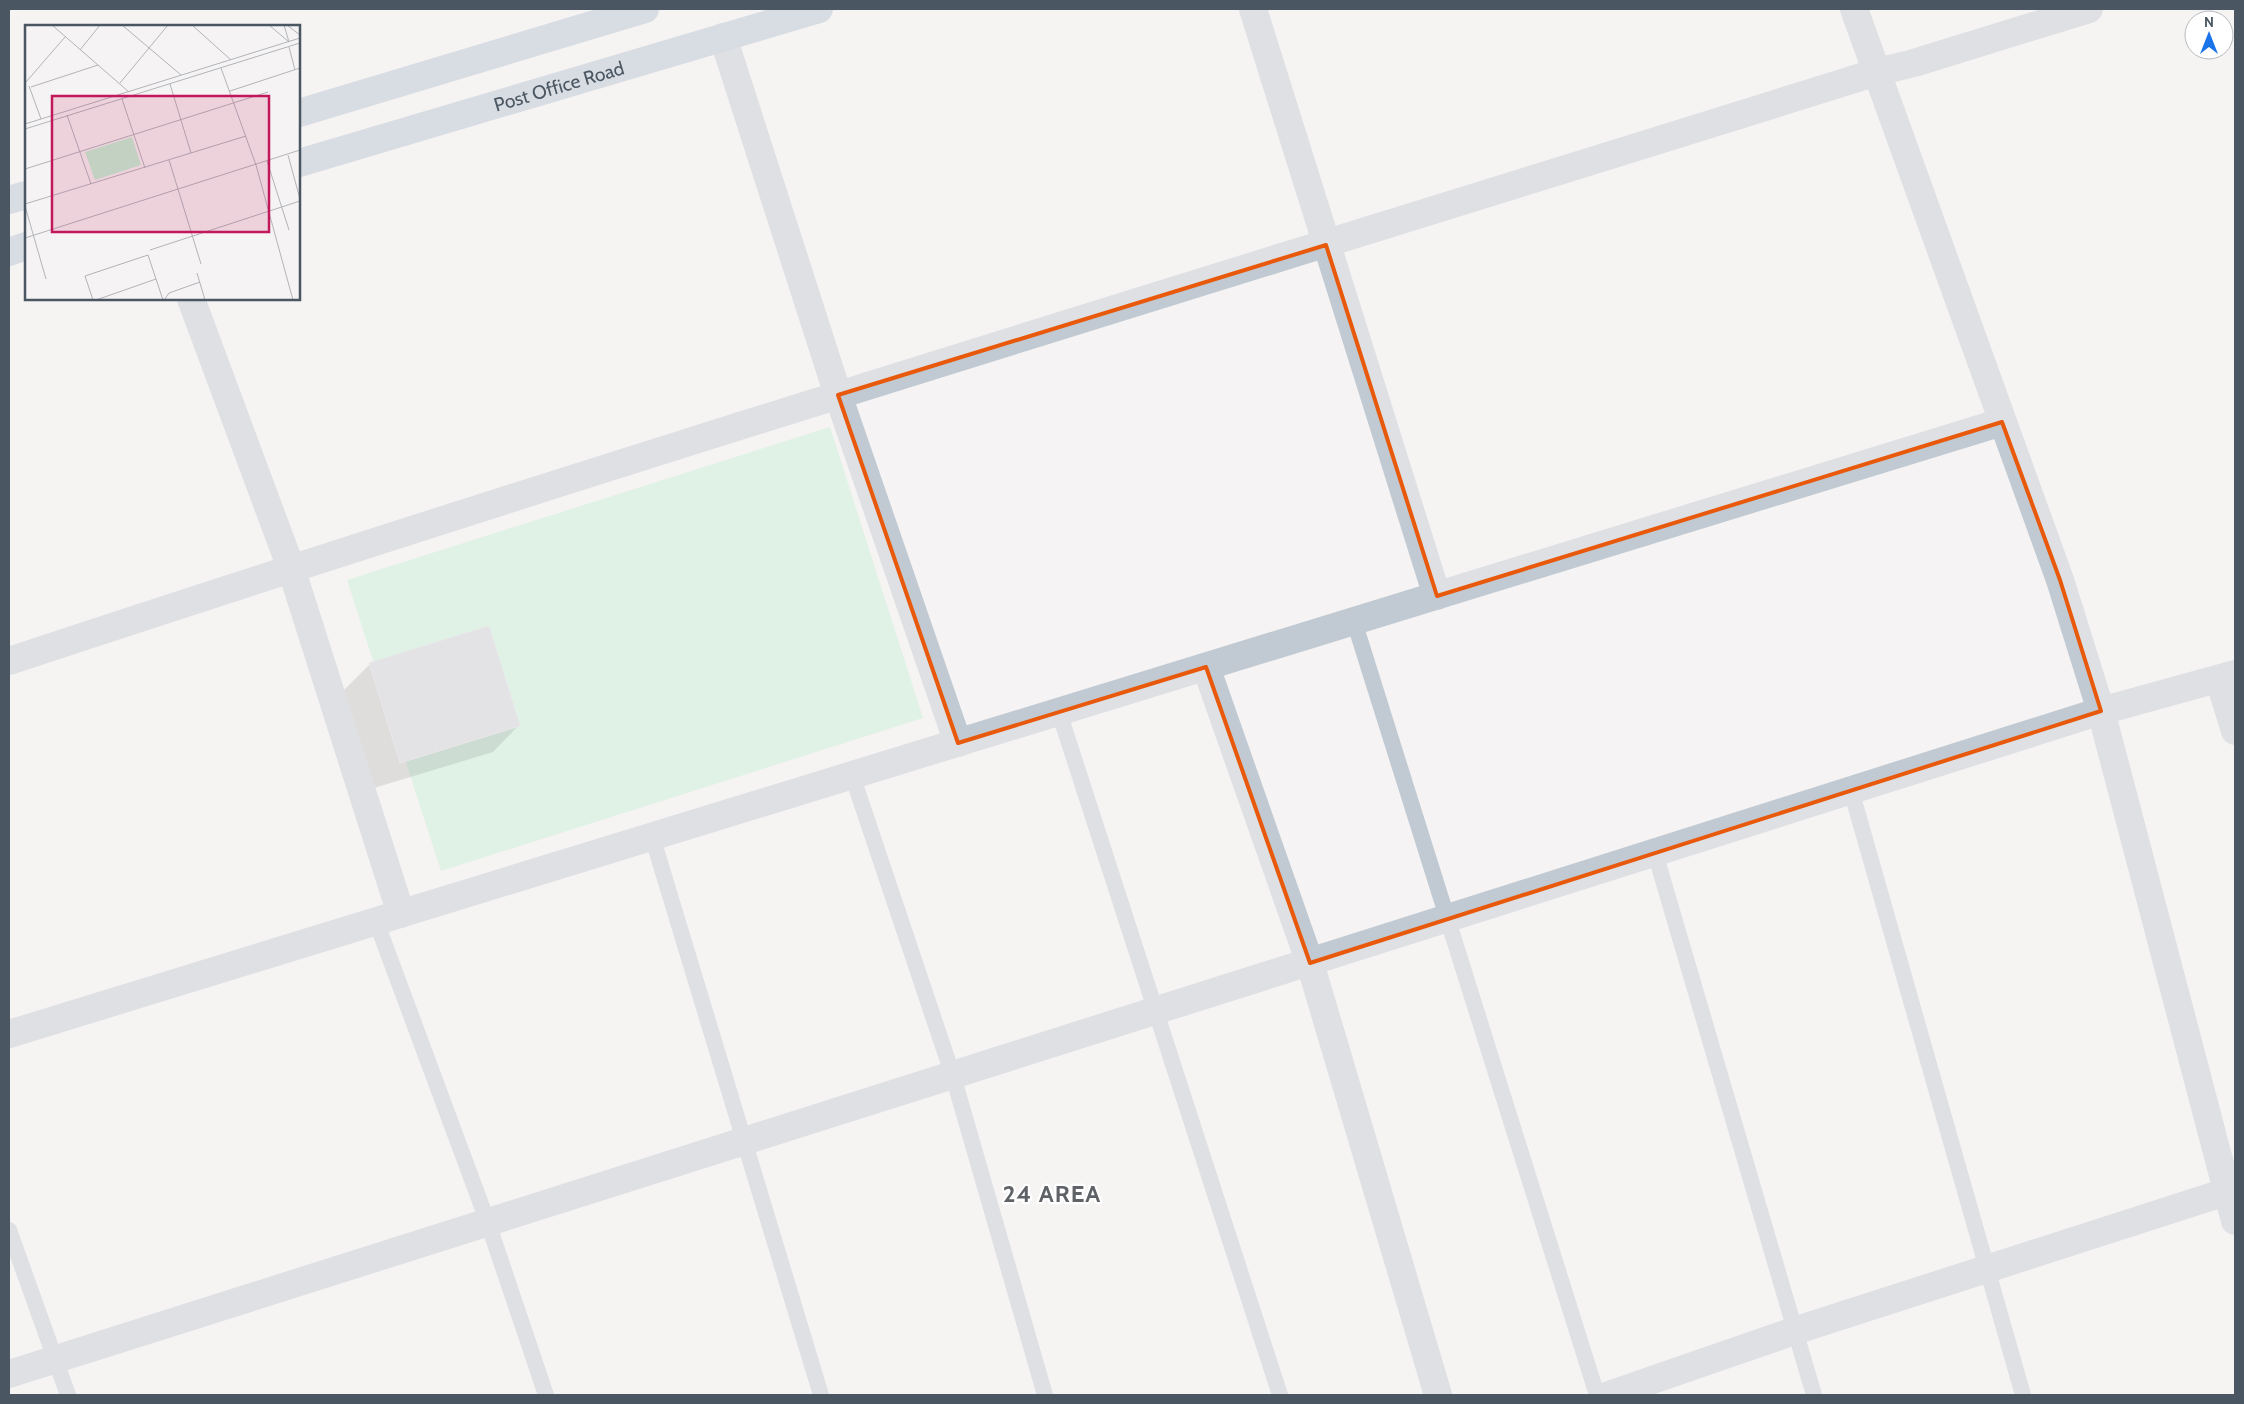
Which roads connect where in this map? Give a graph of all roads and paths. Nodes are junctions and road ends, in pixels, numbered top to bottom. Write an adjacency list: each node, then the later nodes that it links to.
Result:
1 (645, 9): 8 (main road)
2 (1253, 9): 12 (street)
3 (1854, 9): 7 (street)
4 (2089, 9): 7 (street)
5 (812, 10): 6 (main road, Post Office Road)
6 (722, 37): 9 (main road, Post Office Road); 16 (street)
7 (1878, 72): 12 (street); 17 (street)
8 (300, 113)
9 (300, 163)
10 (25, 195): 11 (main road)
11 (9, 200)
12 (1326, 244): 16 (street); 19 (street)
13 (25, 246): 14 (main road)
14 (9, 252)
15 (191, 300): 18 (street)
16 (838, 395): 18 (street); 27 (street)
17 (2002, 422): 19 (street); 24 (street)
18 (291, 568): 21 (street); 32 (street)
19 (1437, 596): 20 (street)
20 (1354, 621): 22 (street); 33 (lane)
21 (9, 661)
22 (1206, 667): 25 (street); 34 (street)
23 (2227, 676): 24 (street); 26 (street)
24 (2101, 711): 29 (street); 39 (street)
25 (1059, 712): 27 (street); 35 (lane)
26 (2235, 731)
27 (958, 743): 28 (street)
28 (852, 775): 30 (street); 37 (lane)
29 (1851, 790): 31 (street); 43 (lane)
30 (652, 836): 32 (street); 38 (lane)
31 (1655, 853): 33 (street); 44 (lane)
32 (389, 918): 36 (street); 41 (lane)
33 (1447, 920): 34 (street); 53 (lane)
34 (1310, 963): 35 (street); 52 (street)
35 (1156, 1012): 37 (street); 51 (lane)
36 (9, 1034)
37 (953, 1076): 38 (street); 50 (lane)
38 (743, 1142): 41 (street); 49 (lane)
39 (2231, 1190): 40 (street); 43 (street)
40 (2235, 1221)
41 (488, 1223): 45 (street); 48 (lane)
42 (9, 1230): 45 (lane)
43 (1986, 1270): 44 (street); 56 (lane)
44 (1797, 1330): 54 (street); 55 (lane)
45 (55, 1360): 46 (street); 47 (lane)
46 (9, 1374)
47 (68, 1395)
48 (546, 1395)
49 (821, 1395)
50 (1045, 1395)
51 (1280, 1395)
52 (1438, 1395)
53 (1598, 1395)
54 (1609, 1395)
55 (1814, 1395)
56 (2023, 1395)

